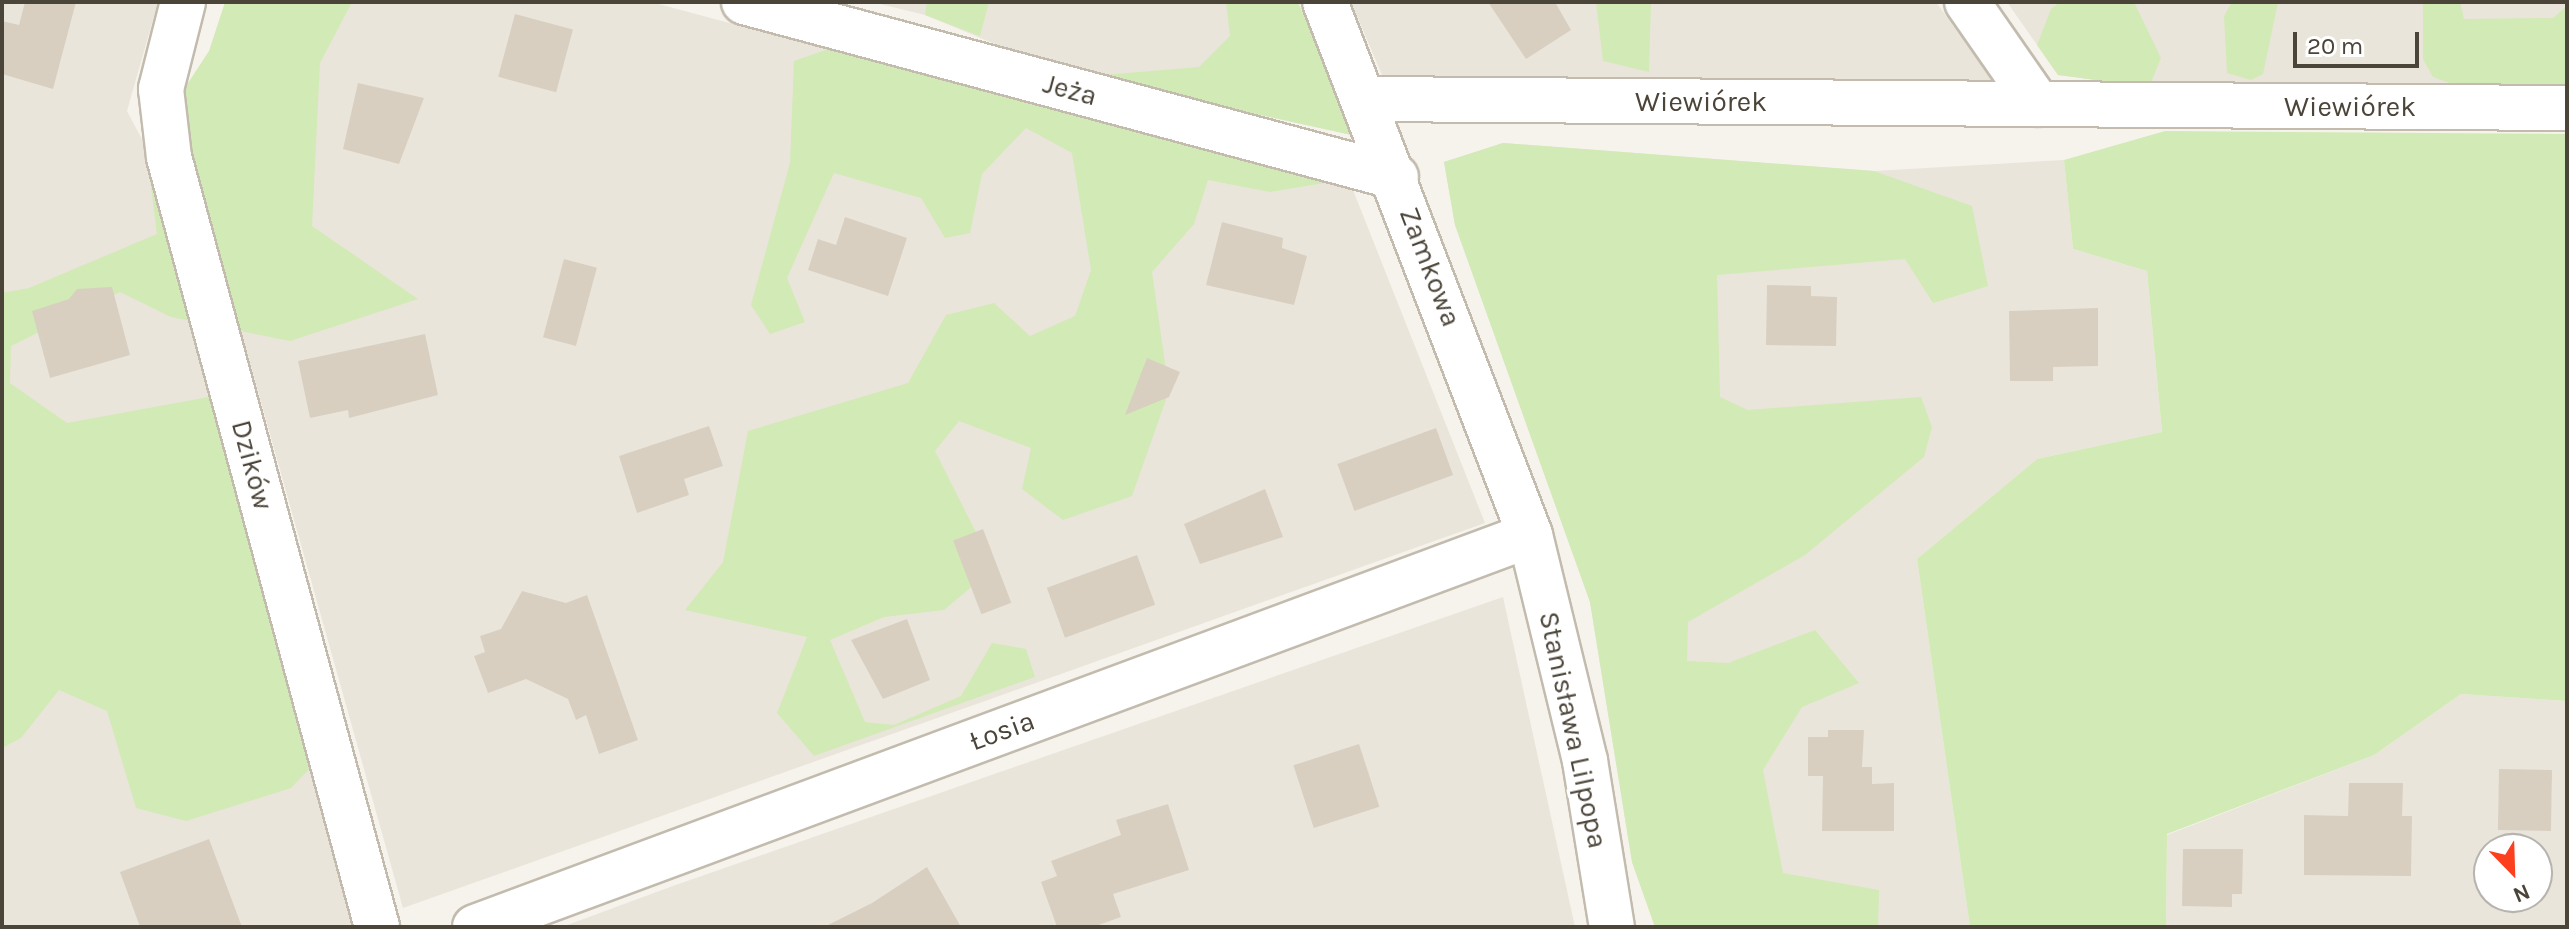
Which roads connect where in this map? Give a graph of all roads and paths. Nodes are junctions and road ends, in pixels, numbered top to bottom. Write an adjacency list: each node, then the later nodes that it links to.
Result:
1 (183, 2): 11 (street, Dzików)
2 (744, 2): 8 (street, Jeża)
3 (1325, 2): 5 (street, Zamkowa)
4 (1967, 2): 6 (street)
5 (1365, 99): 6 (street, Wiewiórek); 8 (street, Zamkowa)
6 (2038, 104): 7 (street, Wiewiórek)
7 (2567, 108)
8 (1396, 177): 9 (street, Zamkowa)
9 (1530, 535): 10 (street, Łosia); 12 (street, Stanisława Lilpopa)
10 (485, 925)
11 (377, 927)
12 (1612, 927)

